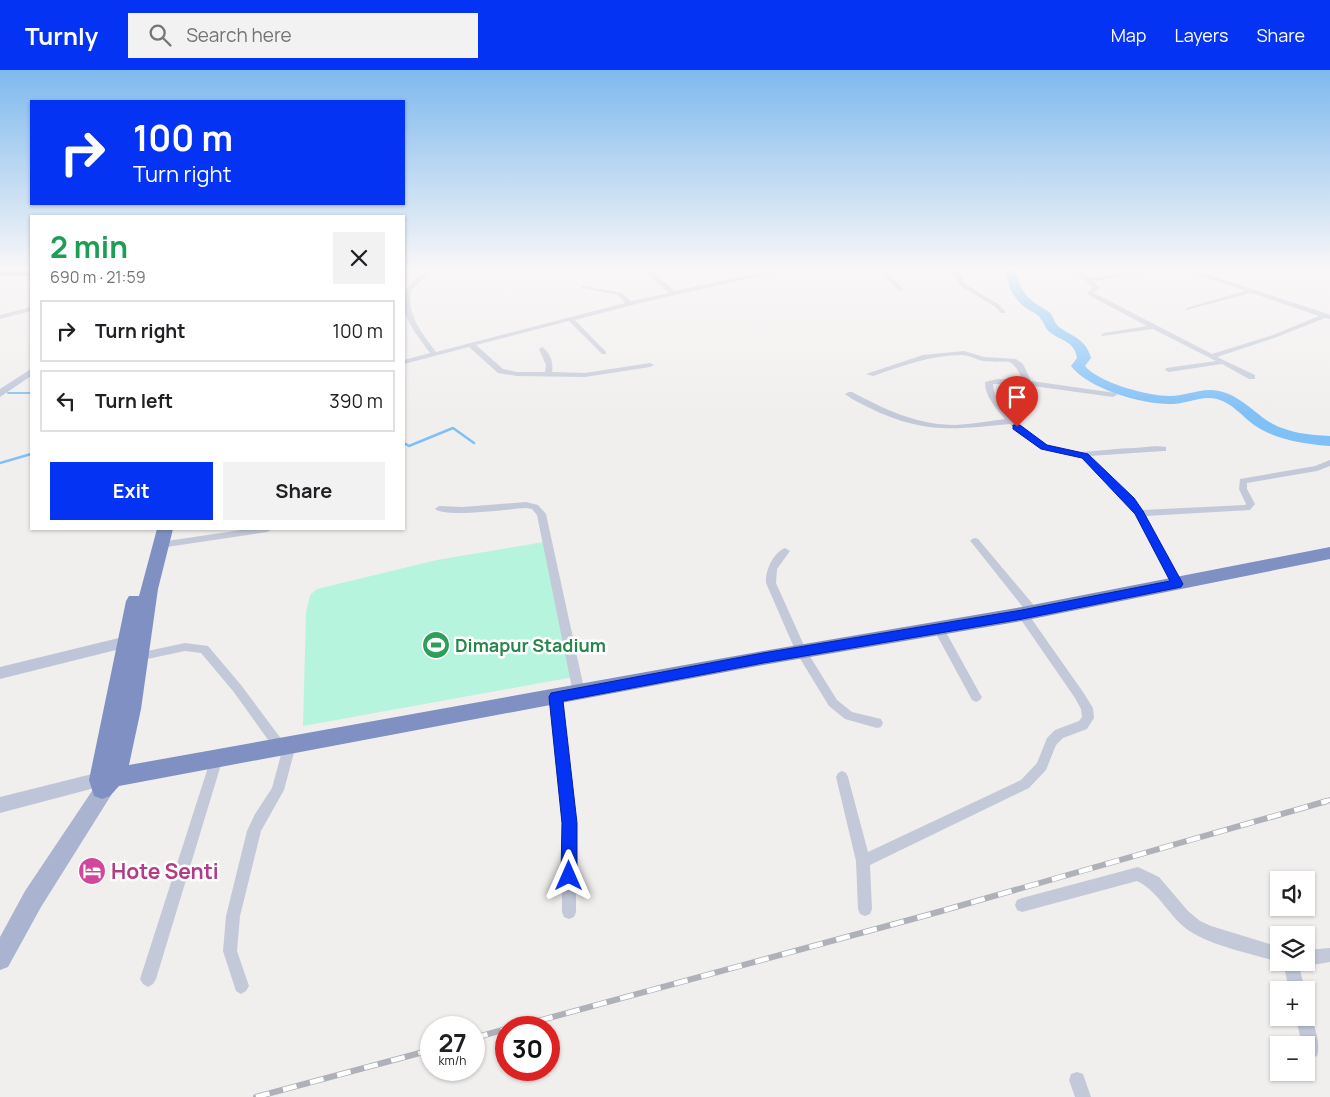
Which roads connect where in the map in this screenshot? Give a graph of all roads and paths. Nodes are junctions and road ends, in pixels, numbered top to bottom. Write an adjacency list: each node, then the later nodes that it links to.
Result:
1 (410, 318): 11 (street)
2 (575, 318): 5 (street)
3 (1136, 318): 6 (street)
4 (1323, 318): 12 (street)
5 (571, 319): 8 (street); 10 (street)
6 (1151, 326): 7 (street); 12 (street)
7 (1104, 335)
8 (471, 345): 11 (street); 19 (street)
9 (542, 349): 19 (street)
10 (604, 353)
11 (434, 354): 13 (street)
12 (1212, 356): 14 (street)
13 (405, 362)
14 (1224, 362): 16 (street); 20 (street)
15 (650, 365): 19 (street)
16 (1169, 370)
17 (30, 373): 22 (street)
18 (870, 374): 21 (street)
19 (548, 375)
20 (1252, 377)
21 (1029, 384): 24 (street); 25 (street)
22 (0, 394)
23 (849, 394): 25 (street)
24 (1113, 395)
25 (1012, 421): 27 (street)
26 (1163, 449): 27 (street)
27 (1085, 456): 30 (street)
28 (1330, 463): 30 (street)
29 (439, 509): 42 (street)
30 (1140, 513): 36 (street)
31 (246, 530): 32 (street)
32 (160, 534): 39 (highway)
33 (975, 541): 37 (street)
34 (785, 551): 40 (street)
35 (1330, 554): 36 (highway)
36 (1177, 584): 37 (highway)
37 (1027, 613): 38 (highway); 51 (street)
38 (938, 628): 40 (highway); 44 (street)
39 (132, 649): 41 (street); 46 (street); 49 (highway)
40 (801, 652): 42 (highway); 45 (street)
41 (0, 673)
42 (579, 693): 43 (highway)
43 (556, 697): 46 (highway); 54 (street)
44 (976, 697)
45 (877, 723)
46 (285, 746): 47 (highway); 60 (street)
47 (217, 758): 49 (highway); 59 (street)
48 (842, 777): 51 (street)
49 (106, 783): 50 (street); 58 (main road)
50 (0, 805)
51 (863, 861): 53 (street)
52 (1022, 905): 55 (street)
53 (865, 909)
54 (569, 912)
55 (1270, 952)
56 (1330, 955): 57 (street)
57 (1315, 957)
58 (0, 959)
59 (148, 979)
60 (241, 986)
61 (1077, 1080): 62 (street)
62 (1083, 1097)

